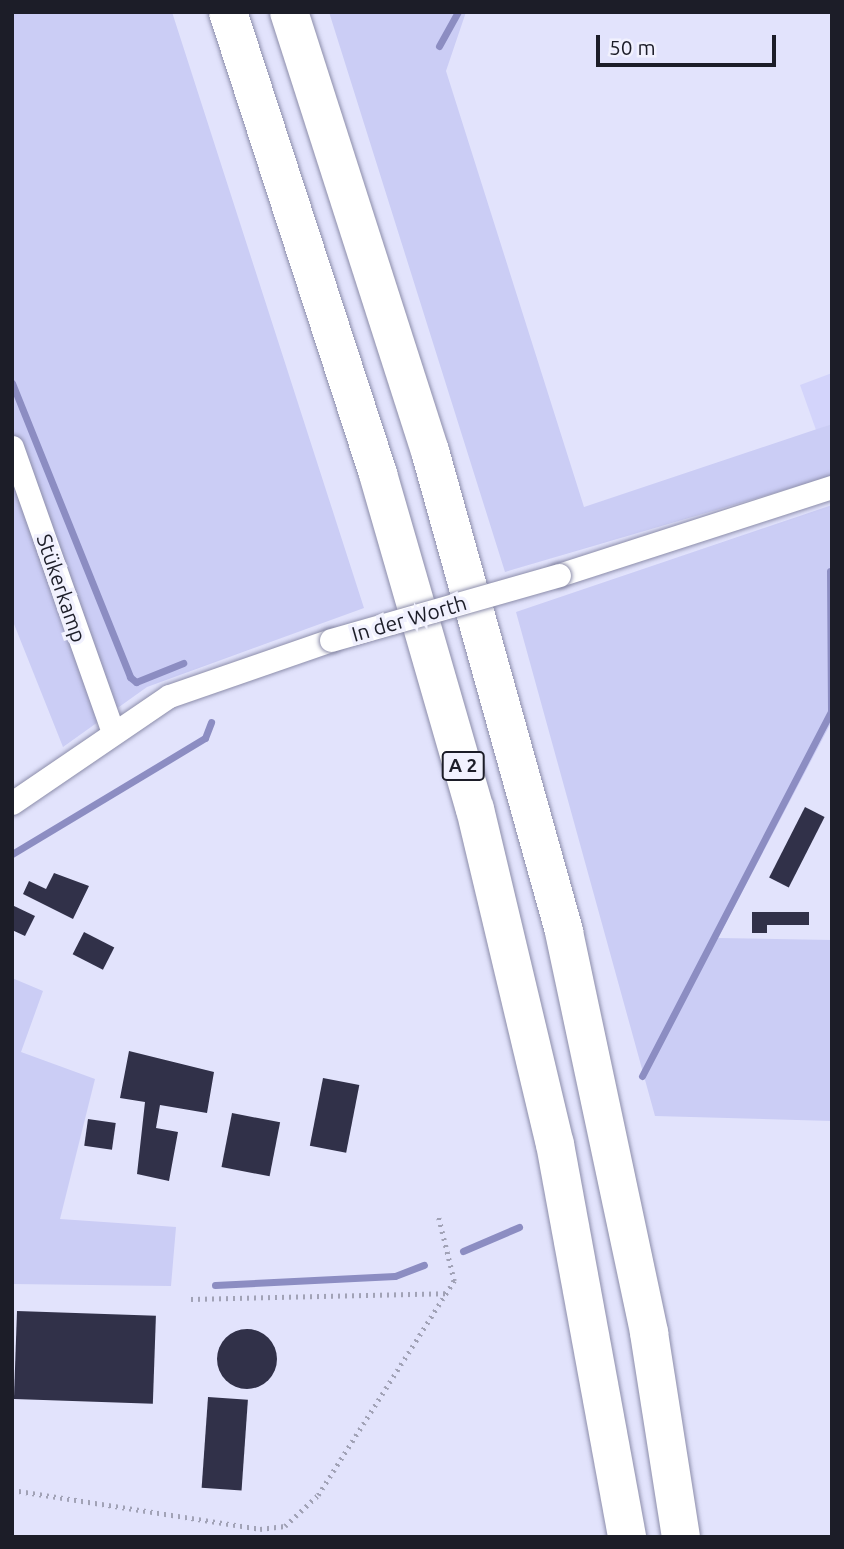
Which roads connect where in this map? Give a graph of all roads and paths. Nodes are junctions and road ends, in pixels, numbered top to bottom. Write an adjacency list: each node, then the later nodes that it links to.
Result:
1 (228, 12): 11 (highway, A 2)
2 (289, 12): 12 (highway, A 2)
3 (12, 447): 5 (street, Stükerkamp)
4 (832, 487): 5 (street, In der Worth, bridge)
5 (112, 730): 6 (street, In der Worth)
6 (12, 803)
7 (438, 1216): 8 (path)
8 (447, 1293): 9 (path); 10 (path)
9 (191, 1299)
10 (12, 1490)
11 (627, 1537)
12 (681, 1537)

